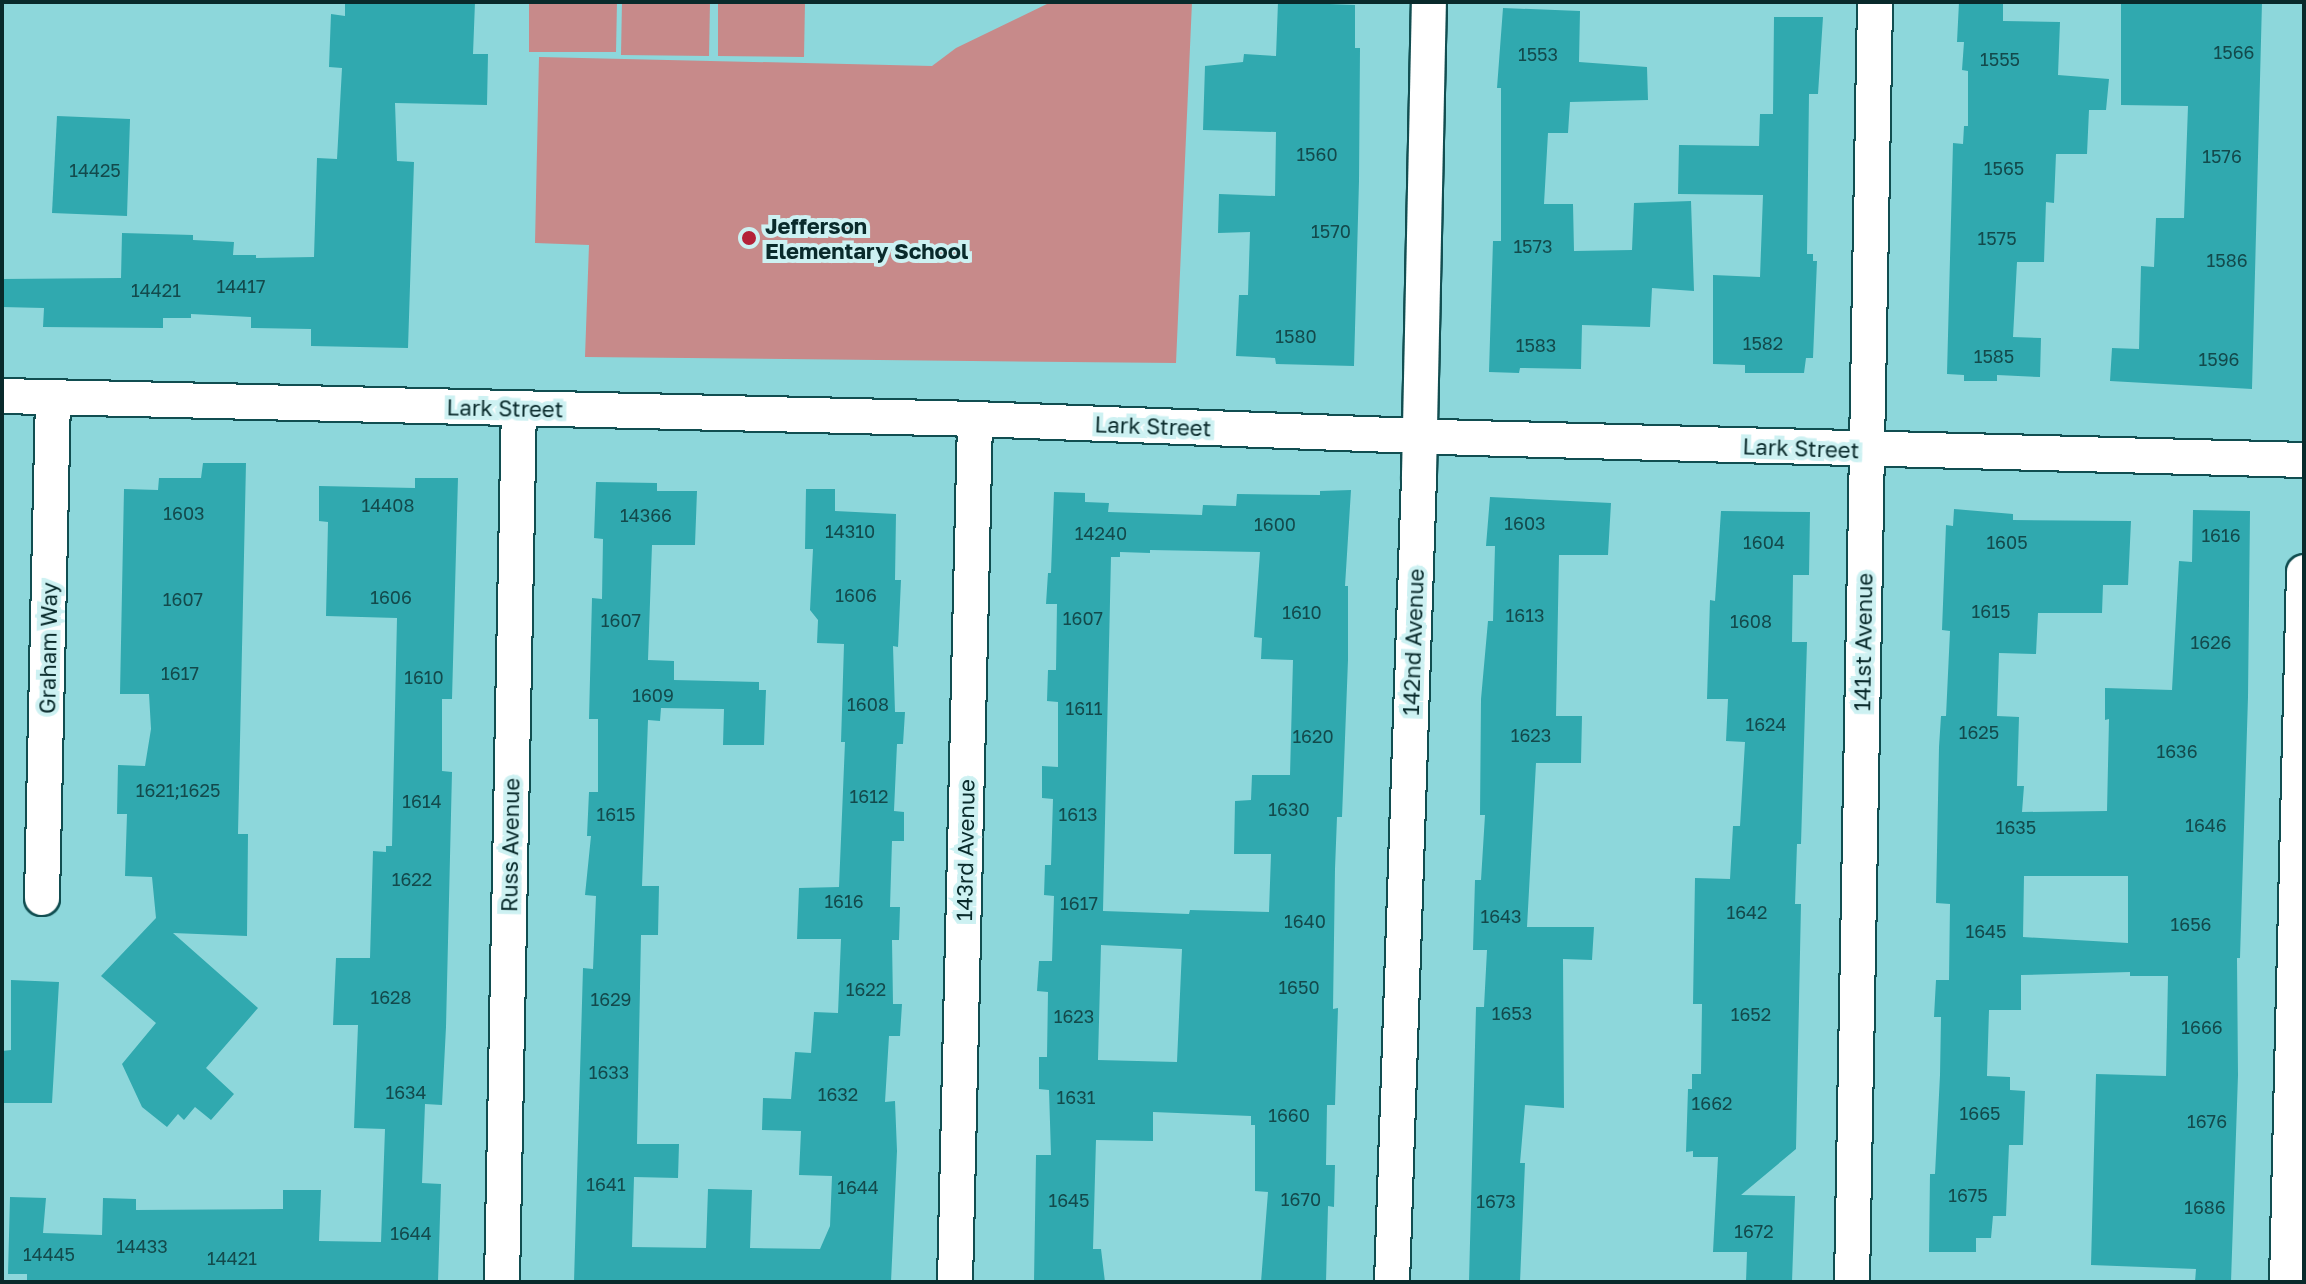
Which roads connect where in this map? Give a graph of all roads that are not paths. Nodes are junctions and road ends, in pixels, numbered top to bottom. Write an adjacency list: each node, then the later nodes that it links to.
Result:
1 (1429, 2): 7 (street, 142nd Avenue)
2 (1875, 2): 8 (street, 141st Avenue)
3 (2, 396): 4 (street, Lark Street)
4 (53, 397): 5 (street, Lark Street); 11 (street, Graham Way)
5 (519, 408): 6 (street, Lark Street); 12 (street, Russ Avenue)
6 (975, 419): 7 (street, Lark Street); 13 (street, 143rd Avenue)
7 (1420, 437): 8 (street, Lark Street); 14 (street, 142nd Avenue)
8 (1866, 450): 9 (street, Lark Street); 15 (street, 141st Avenue)
9 (2304, 460)
10 (2304, 572): 16 (street)
11 (42, 898)
12 (502, 1282)
13 (955, 1282)
14 (1392, 1282)
15 (1852, 1282)
16 (2287, 1282)

